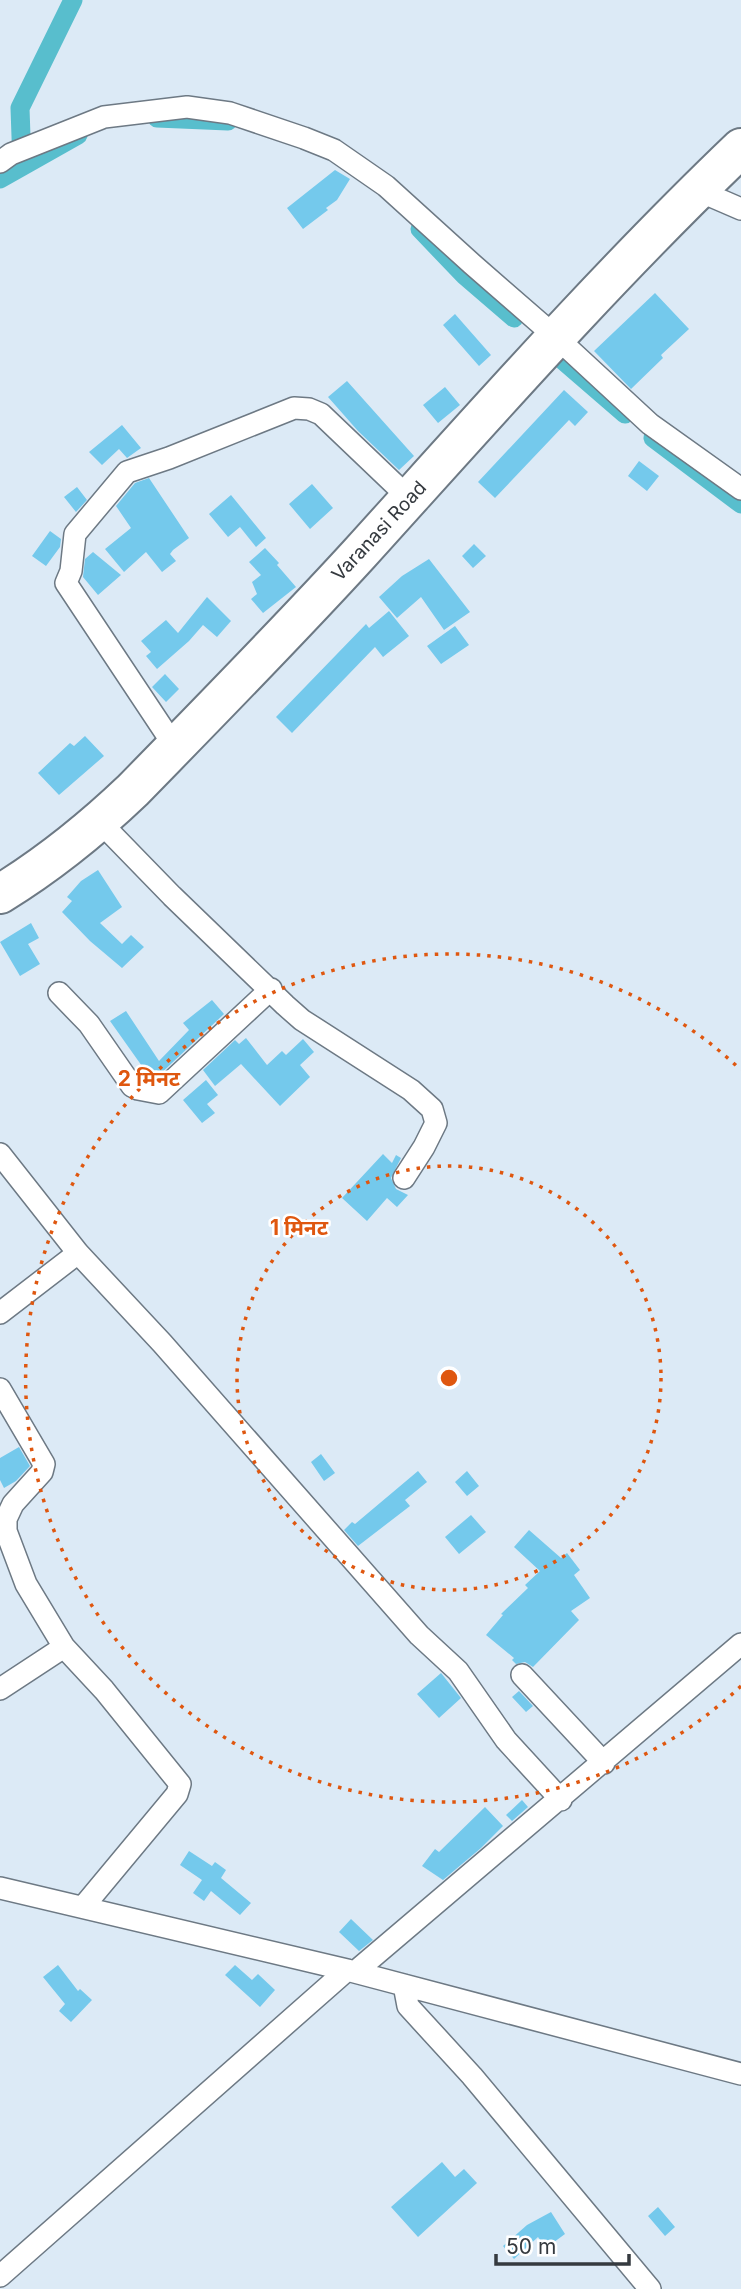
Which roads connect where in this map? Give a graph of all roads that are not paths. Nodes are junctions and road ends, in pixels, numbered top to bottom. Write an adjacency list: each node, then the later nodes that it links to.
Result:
1 (741, 148): 3 (highway, Varanasi Road)
2 (13, 155): 5 (street)
3 (697, 190): 4 (street); 5 (highway, Varanasi Road)
4 (741, 209)
5 (546, 349): 6 (street); 7 (highway, Varanasi Road)
6 (741, 489)
7 (409, 498): 8 (highway, Varanasi Road); 8 (street)
8 (175, 747): 9 (highway, Varanasi Road)
9 (100, 821): 10 (highway, Varanasi Road); 11 (street)
10 (0, 894)
11 (271, 989): 12 (street); 14 (street)
12 (59, 993)
13 (0, 1154): 15 (street)
14 (404, 1178)
15 (78, 1253): 16 (street); 23 (street)
16 (0, 1312)
17 (0, 1389): 19 (street)
18 (741, 1644): 22 (street)
19 (64, 1647): 21 (street); 25 (street)
20 (522, 1675): 22 (street)
21 (0, 1689)
22 (604, 1763): 23 (street)
23 (561, 1800): 26 (street)
24 (0, 1888): 25 (street)
25 (83, 1908): 26 (street)
26 (351, 1971): 27 (street); 29 (street)
27 (404, 1985): 28 (street); 30 (street)
28 (741, 2074)
29 (0, 2276)
30 (650, 2289)

